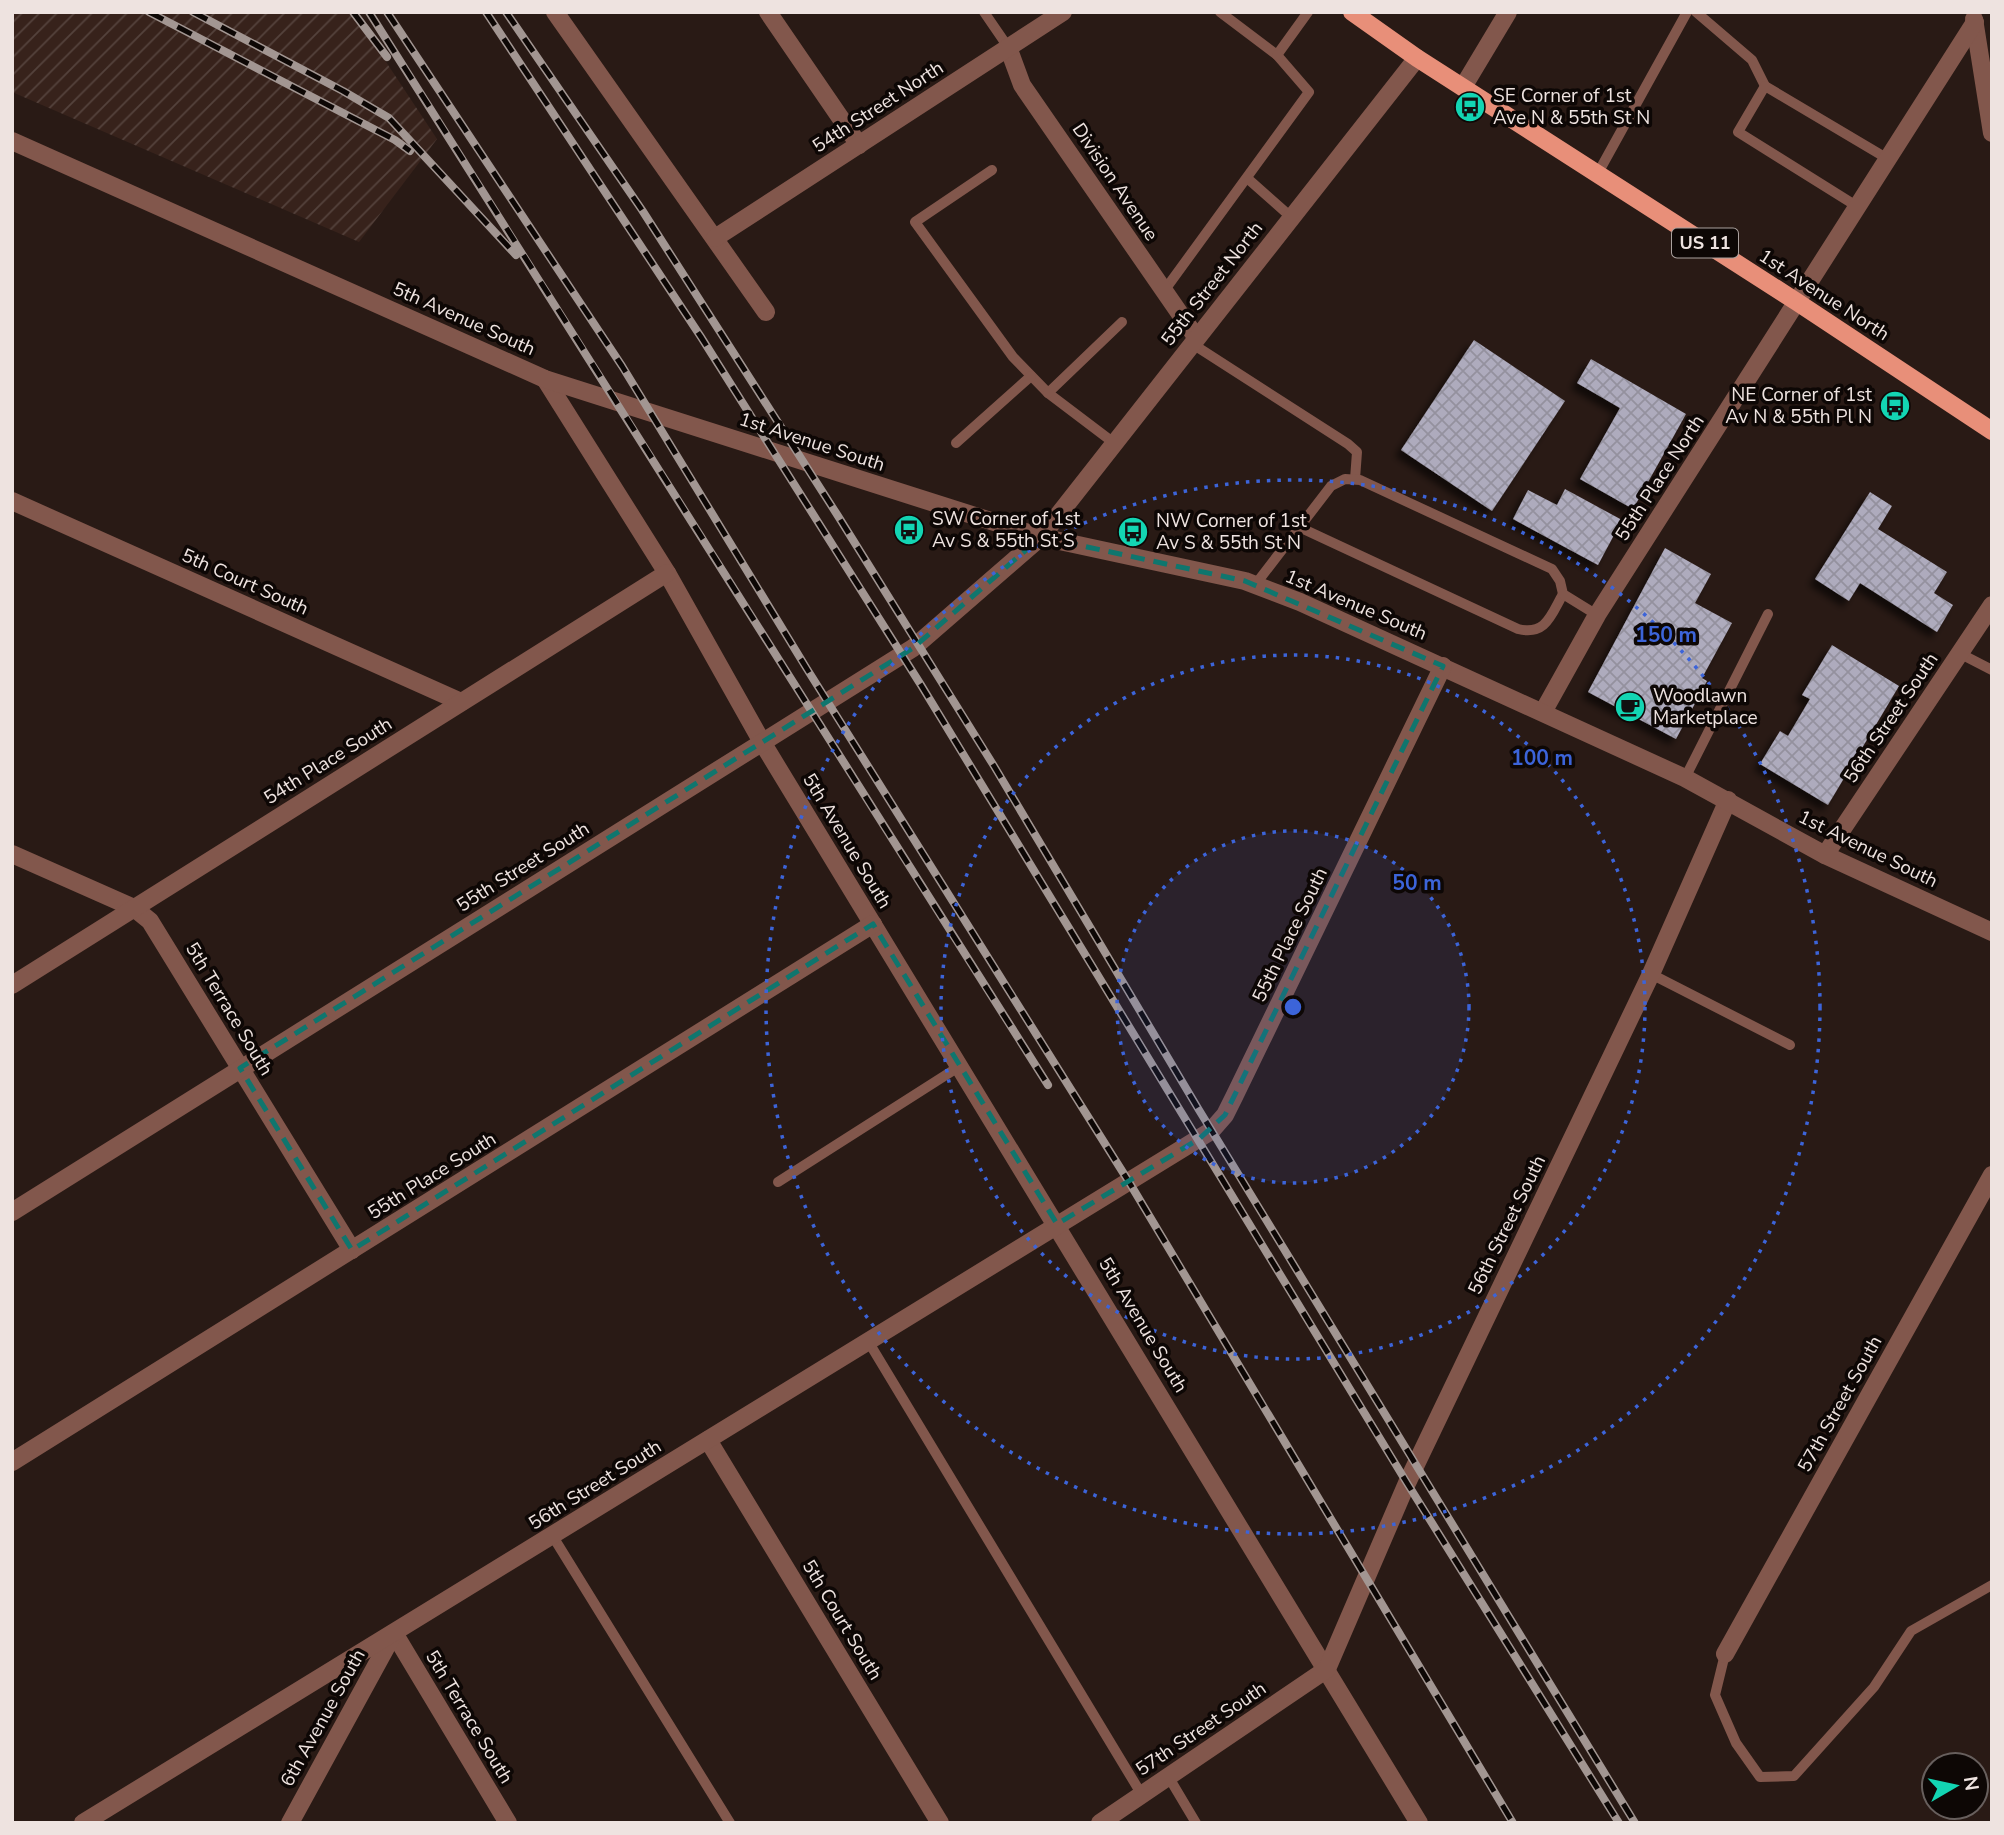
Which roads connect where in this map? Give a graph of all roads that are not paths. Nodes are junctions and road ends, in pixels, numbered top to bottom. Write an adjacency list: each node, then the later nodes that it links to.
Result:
1 (555, 12): 27 (street)
2 (768, 12): 20 (street)
3 (984, 12): 12 (lane)
4 (1063, 12): 12 (street, 54th Street North)
5 (1220, 12): 13 (lane)
6 (1308, 12): 13 (lane)
7 (1508, 12): 17 (street)
8 (1687, 12): 23 (lane)
9 (1696, 12): 16 (lane)
10 (1355, 13): 14 (main road, 1st Avenue North / US 11)
11 (1974, 17): 15 (street); 21 (street, 55th Place North)
12 (1008, 47): 20 (street, 54th Street North); 28 (street, Division Avenue)
13 (1277, 55): 24 (lane)
14 (1417, 58): 17 (main road, 1st Avenue North / US 11); 26 (street, 55th Street North)
15 (1987, 76): 18 (street)
16 (1765, 86): 21 (lane); 25 (lane)
17 (1463, 87): 23 (main road, 1st Avenue North / US 11)
18 (1992, 133)
19 (12, 141): 34 (street, 5th Avenue South)
20 (859, 145): 27 (street, 54th Street North)
21 (1888, 159): 25 (street, 55th Place North)
22 (992, 170): 33 (lane)
23 (1598, 173): 29 (main road, 1st Avenue North / US 11)
24 (1247, 178): 26 (lane); 28 (lane)
25 (1857, 207): 29 (street, 55th Place North)
26 (1291, 217): 32 (street, 55th Street North)
27 (715, 238): 30 (street)
28 (1164, 291): 32 (street, Division Avenue)
29 (1797, 302): 36 (main road, 1st Avenue North / US 11); 48 (street, 55th Place North)
30 (766, 312)
31 (1122, 322): 35 (lane)
32 (1194, 340): 38 (street, 55th Street North); 39 (lane)
33 (1031, 376): 35 (lane); 37 (lane)
34 (545, 379): 42 (street, 1st Avenue South); 43 (street, 5th Avenue South)
35 (1048, 393): 38 (lane)
36 (1992, 430)
37 (956, 443)
38 (1114, 443): 42 (street, 55th Street North)
39 (1355, 479): 41 (lane); 45 (lane)
40 (12, 502): 52 (street, 5th Court South)
41 (1299, 527): 44 (lane); 45 (lane)
42 (1041, 537): 44 (street, 1st Avenue South); 54 (street, 55th Street South)
43 (667, 573): 52 (street, 54th Place South); 54 (street, 5th Avenue South)
44 (1255, 585): 50 (street, 1st Avenue South)
45 (1563, 594): 48 (lane)
46 (1992, 605): 49 (street, 56th Street South)
47 (1768, 614): 55 (lane)
48 (1597, 615): 53 (street, 55th Place North)
49 (1959, 653): 51 (lane); 58 (street, 56th Street South)
50 (1443, 666): 53 (street, 1st Avenue South); 69 (street, 55th Place South)
51 (1992, 670)
52 (461, 702): 59 (street, 54th Place South)
53 (1543, 712): 55 (street, 1st Avenue South)
54 (762, 742): 60 (street, 5th Avenue South); 66 (street, 55th Street South)
55 (1685, 778): 56 (street, 1st Avenue South)
56 (1728, 800): 58 (street, 1st Avenue South); 62 (street, 56th Street South)
57 (12, 854): 59 (street, 5th Terrace South)
58 (1825, 855): 61 (street, 1st Avenue South)
59 (134, 908): 63 (street, 54th Place South); 66 (street, 5th Terrace South)
60 (873, 924): 65 (street, 5th Avenue South); 72 (street, 55th Place South)
61 (1992, 932)
62 (1651, 974): 64 (lane); 80 (street, 56th Street South)
63 (12, 985)
64 (1790, 1045)
65 (960, 1066): 68 (lane); 71 (street, 5th Avenue South)
66 (240, 1068): 70 (street, 55th Street South); 72 (street, 5th Terrace South)
67 (1992, 1175): 79 (street, 57th Street South)
68 (778, 1182)
69 (1129, 1182): 71 (street, 56th Street South)
70 (12, 1212)
71 (1057, 1224): 73 (street, 56th Street South); 80 (street, 5th Avenue South)
72 (352, 1250): 75 (street, 55th Place South)
73 (868, 1341): 74 (street, 56th Street South); 82 (lane)
74 (708, 1440): 76 (street, 56th Street South); 87 (street, 5th Court South)
75 (12, 1462)
76 (552, 1535): 78 (street, 56th Street South); 86 (lane)
77 (1992, 1584): 79 (lane)
78 (394, 1633): 83 (street, 5th Terrace South); 84 (street, 56th Street South); 85 (street, 6th Avenue South)
79 (1725, 1654)
80 (1327, 1669): 81 (street, 57th Street South); 90 (street, 5th Avenue South)
81 (1168, 1776): 82 (street, 57th Street South); 89 (lane)
82 (1142, 1795): 88 (street, 57th Street South)
83 (506, 1822)
84 (83, 1823)
85 (289, 1823)
86 (730, 1823)
87 (940, 1823)
88 (1100, 1823)
89 (1196, 1823)
90 (1419, 1823)

